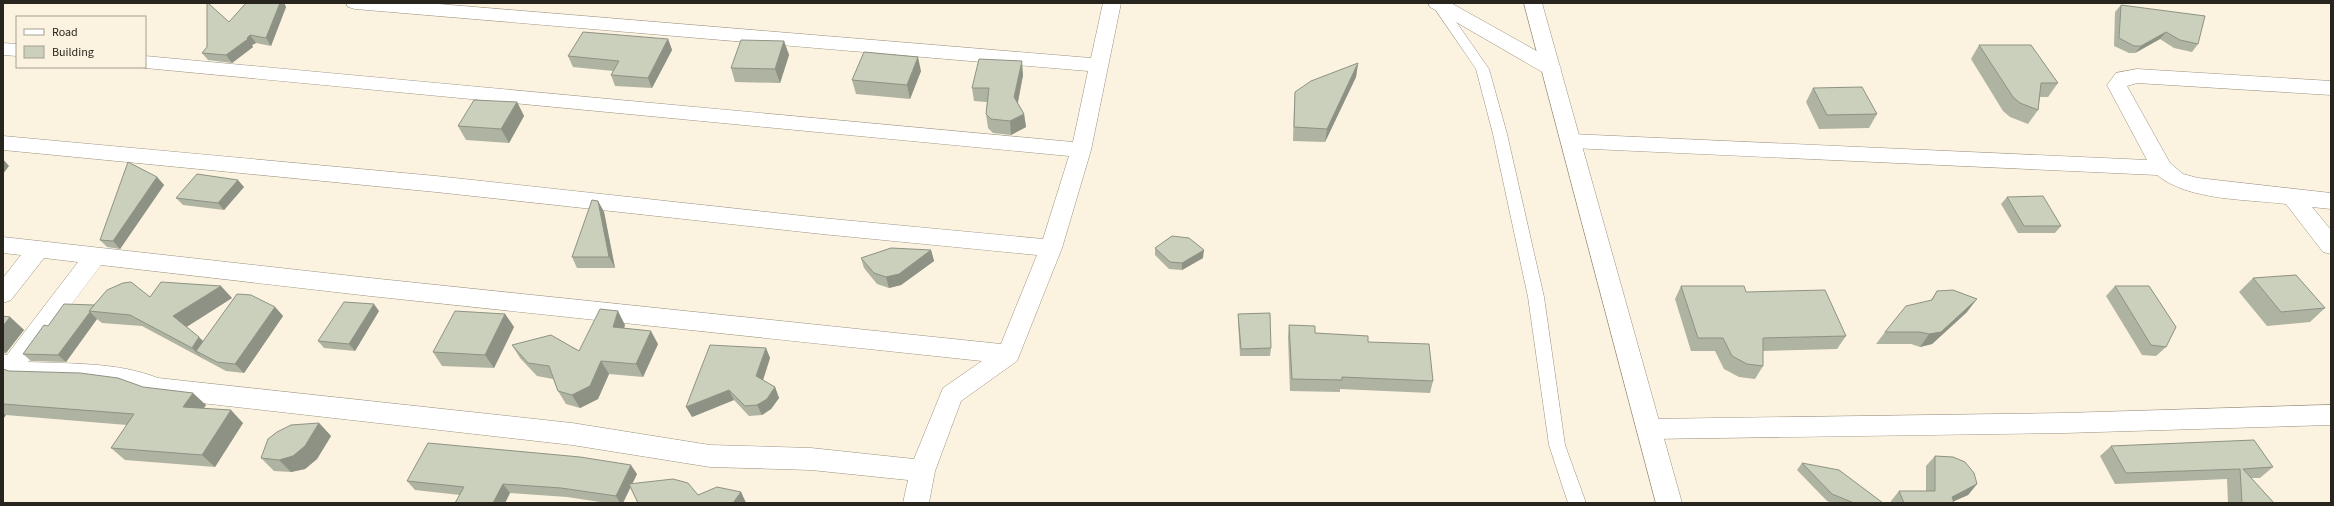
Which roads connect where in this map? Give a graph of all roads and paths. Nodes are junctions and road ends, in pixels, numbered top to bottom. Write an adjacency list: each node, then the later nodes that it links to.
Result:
1 (355, 3): 8 (street)
2 (1112, 3): 8 (street)
3 (1437, 3): 9 (street); 29 (lane)
4 (1534, 3): 9 (street)
5 (3, 49): 6 (street)
6 (16, 50)
7 (146, 62): 13 (street)
8 (1099, 66): 13 (street)
9 (1551, 68): 11 (street)
10 (2331, 88): 14 (street)
11 (1571, 141): 14 (street); 26 (street)
12 (3, 143): 19 (street)
13 (1081, 150): 19 (street)
14 (2162, 168): 15 (street)
15 (2294, 199): 16 (street); 18 (street)
16 (2331, 202)
17 (3, 246): 20 (street)
18 (2331, 246)
19 (1051, 248): 23 (street)
20 (38, 250): 21 (street); 22 (street)
21 (96, 256): 23 (street); 24 (street)
22 (3, 294)
23 (1009, 354): 27 (street)
24 (8, 364): 27 (street)
25 (2331, 415): 26 (street)
26 (1650, 429): 30 (street)
27 (922, 471): 28 (street)
28 (916, 503)
29 (1577, 503)
30 (1670, 503)

